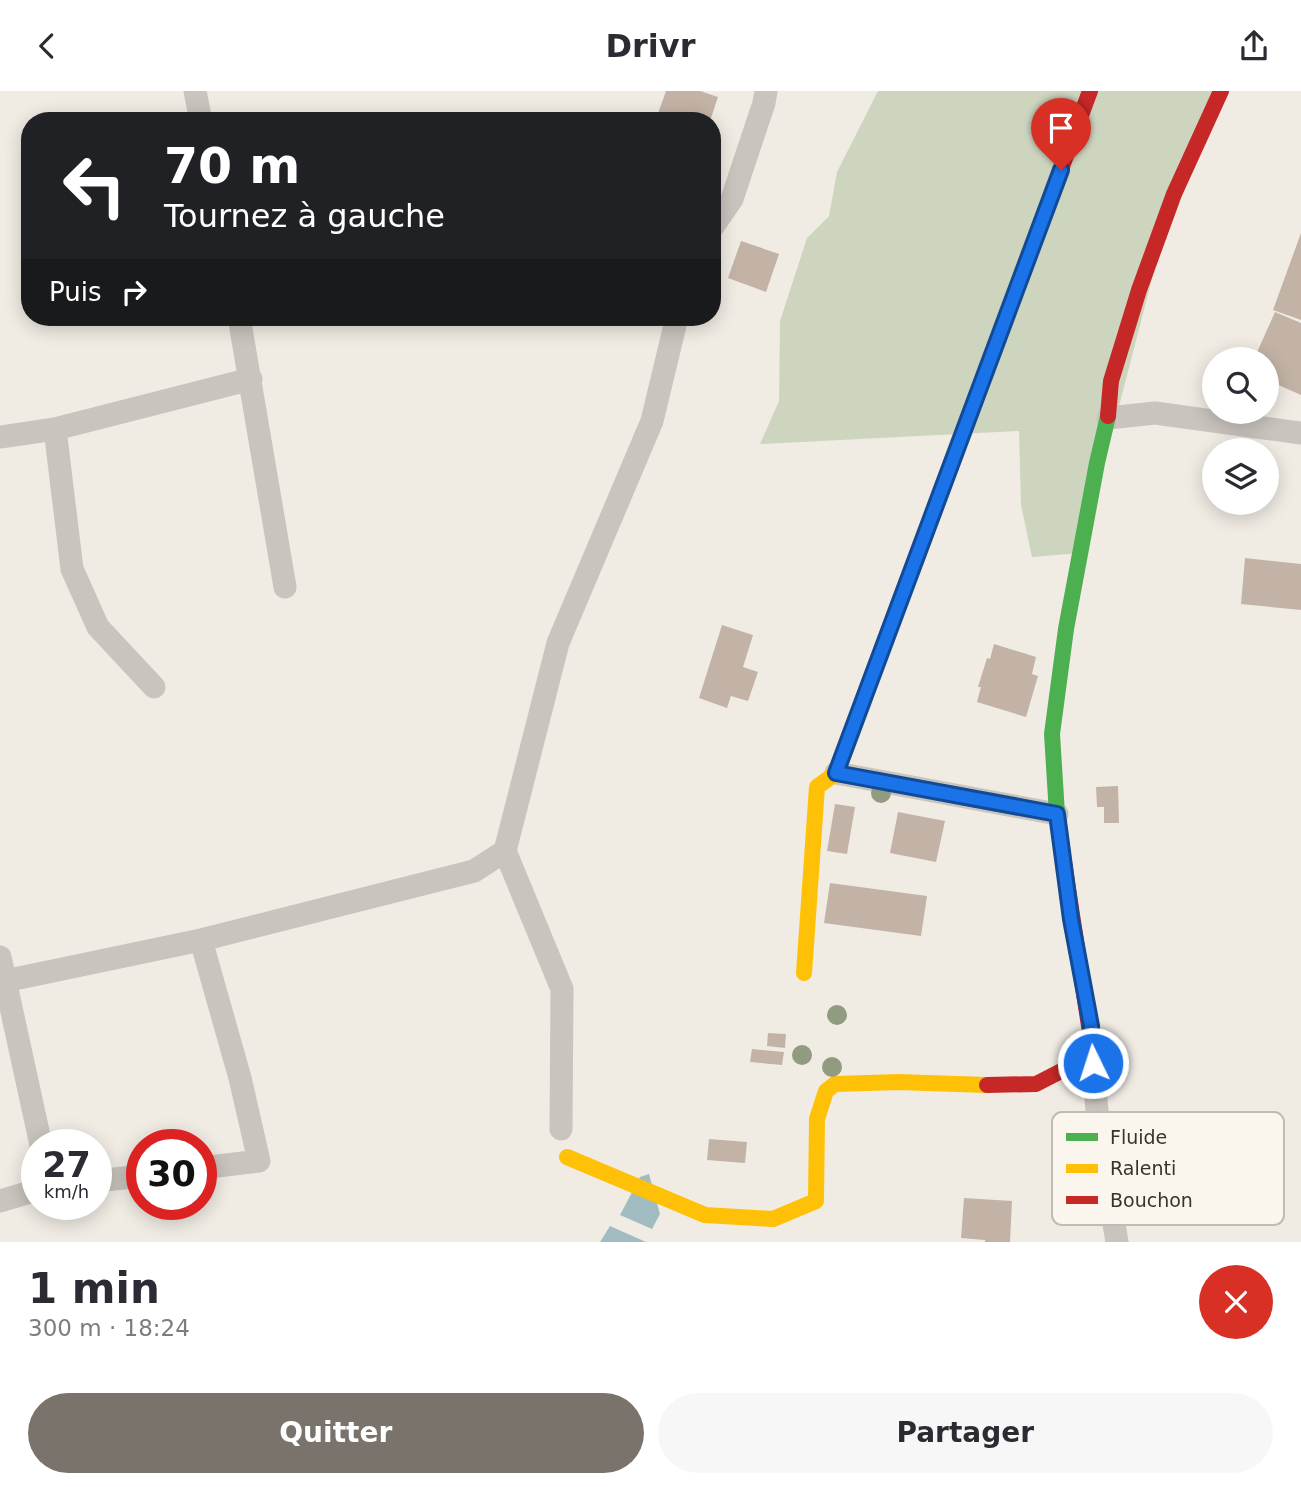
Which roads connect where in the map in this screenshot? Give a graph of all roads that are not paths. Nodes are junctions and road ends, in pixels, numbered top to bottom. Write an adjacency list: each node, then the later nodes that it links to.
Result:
1 (195, 91): 5 (street)
2 (766, 91): 6 (street)
3 (1090, 91): 16 (street)
4 (1221, 91): 10 (street)
5 (199, 112)
6 (722, 197)
7 (241, 326): 9 (street)
8 (675, 326): 18 (street)
9 (251, 379): 11 (street); 14 (street)
10 (1108, 418): 12 (street); 17 (street)
11 (55, 429): 13 (street); 15 (street)
12 (1301, 433)
13 (0, 437)
14 (285, 587)
15 (154, 687)
16 (836, 773): 17 (street); 21 (street)
17 (1057, 814): 23 (street)
18 (505, 851): 19 (street); 26 (street)
19 (201, 940): 22 (street); 28 (street)
20 (0, 957): 22 (street)
21 (804, 973)
22 (3, 982): 25 (street)
23 (1091, 1039): 24 (street); 27 (street)
24 (1097, 1112)
25 (37, 1129)
26 (561, 1129)
27 (567, 1157)
28 (217, 1166)
29 (21, 1195): 30 (street)
30 (0, 1201)

